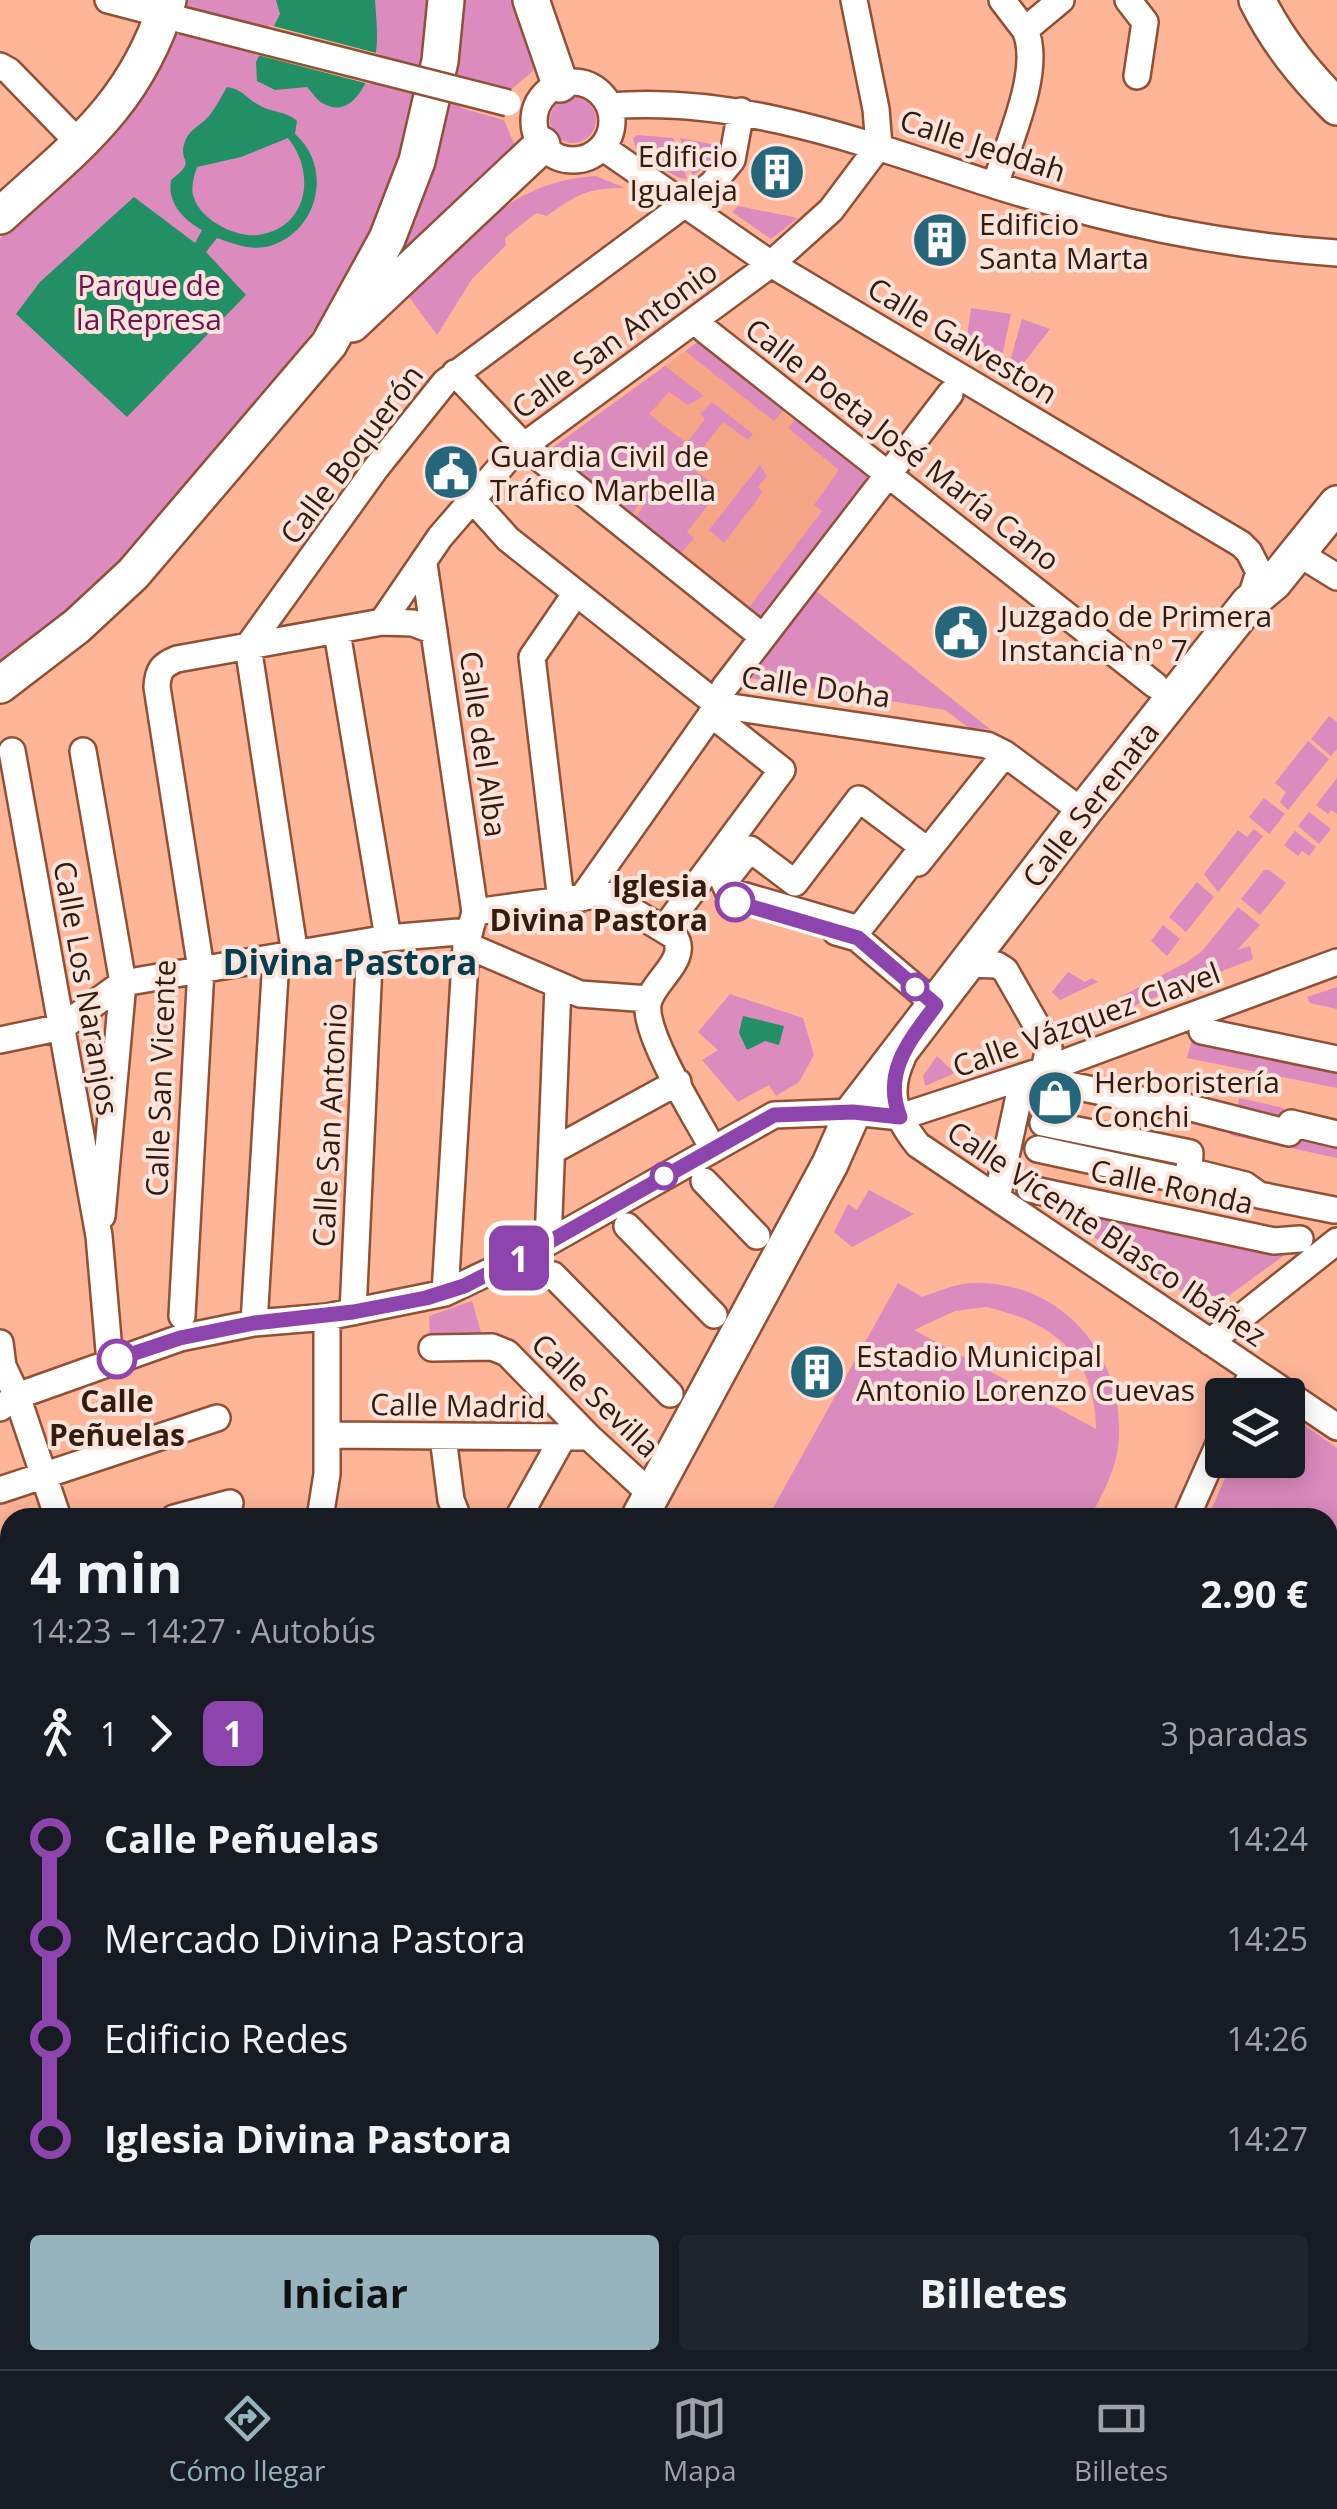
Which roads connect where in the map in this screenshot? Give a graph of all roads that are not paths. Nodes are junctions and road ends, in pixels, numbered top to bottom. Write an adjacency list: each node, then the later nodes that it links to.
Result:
1 (108, 0): 9 (street)
2 (446, 0): 27 (street)
3 (531, 0): 13 (street)
4 (854, 0): 19 (street)
5 (1002, 0): 10 (street)
6 (1061, 0): 10 (street)
7 (1128, 0): 12 (street)
8 (1256, 0): 15 (street)
9 (171, 12): 17 (street, bridge); 18 (street)
10 (1025, 30): 21 (street)
11 (0, 66): 18 (street)
12 (1136, 76)
13 (560, 84): 14 (street); 17 (street)
14 (609, 106): 16 (street, Calle Jeddah); 20 (street)
15 (1337, 107)
16 (742, 111): 19 (street, Calle Jeddah); 22 (street, Calle Boquerón)
17 (538, 127): 20 (street); 27 (street)
18 (80, 144): 23 (street)
19 (879, 146): 21 (street, Calle Jeddah); 25 (street, Calle San Antonio)
20 (602, 147): 22 (street, Calle Galveston)
21 (996, 185): 24 (street, Calle Jeddah)
22 (686, 202): 25 (street, Calle Galveston); 28 (street, Calle Boquerón)
23 (0, 216)
24 (1337, 254)
25 (771, 264): 30 (street, Calle San Antonio); 38 (street, Calle Galveston)
26 (705, 330): 31 (street, Calle Poeta José María Cano)
27 (329, 344): 44 (street)
28 (455, 373): 30 (street); 43 (street, Calle Boquerón)
29 (950, 394): 31 (street)
30 (530, 451): 32 (street, Calle San Antonio); 42 (street)
31 (889, 472): 42 (street); 45 (street, Calle Poeta José María Cano)
32 (472, 499): 35 (street, Calle San Antonio); 37 (street, Calle Doha)
33 (1337, 504): 34 (street, Calle Serenata)
34 (1298, 552): 36 (street); 38 (street, Calle Serenata)
35 (424, 564): 39 (street, Calle San Antonio); 40 (street, Calle del Alba)
36 (1337, 577)
37 (576, 594): 46 (street, Calle Doha); 53 (street)
38 (1249, 603): 50 (street, Calle Serenata)
39 (382, 622): 40 (street); 41 (street)
40 (434, 631): 54 (street, Calle del Alba)
41 (337, 632): 43 (street, Calle San Vicente); 57 (street, Calle San Antonio)
42 (763, 637): 46 (street)
43 (248, 646): 58 (street); 61 (street, Calle San Vicente)
44 (0, 685)
45 (1156, 685)
46 (717, 702): 49 (street, Calle Doha); 52 (street); 53 (street)
47 (82, 750): 62 (street, Calle Los Naranjos)
48 (12, 751): 66 (street, Calle Los Naranjos)
49 (1005, 754): 50 (street, Calle Doha); 56 (street)
50 (1083, 812): 60 (street, Calle Serenata)
51 (750, 849): 51 (street)
52 (694, 890): 55 (street); 56 (street)
53 (572, 899): 54 (street); 55 (street)
54 (470, 929): 57 (street); 63 (street); 92 (street, Calle del Alba)
55 (664, 929): 64 (street)
56 (858, 938): 65 (street)
57 (379, 940): 58 (street); 93 (street, Calle San Antonio)
58 (286, 957): 61 (street); 97 (street)
59 (1337, 962): 71 (street, Calle Vázquez Clavel)
60 (965, 964): 65 (street, Calle Serenata); 71 (street)
61 (201, 969): 62 (street); 95 (street, Calle San Vicente)
62 (123, 983): 66 (street); 86 (street, Calle Los Naranjos)
63 (558, 986): 64 (street); 79 (street)
64 (649, 999): 72 (street)
65 (936, 1005): 69 (street, Calle Serenata)
66 (62, 1026): 68 (street); 86 (street, Calle Los Naranjos)
67 (1202, 1032): 70 (street)
68 (0, 1040)
69 (911, 1040): 74 (street, Calle Serenata); 75 (street)
70 (1337, 1060)
71 (1054, 1077): 75 (street, Calle Vázquez Clavel); 76 (street); 83 (street)
72 (678, 1082): 78 (street); 79 (street)
73 (790, 1112): 74 (street); 78 (street); 80 (street)
74 (853, 1112): 75 (street, Calle Vázquez Clavel); 80 (street, Calle Serenata)
75 (900, 1117): 80 (street); 83 (street, Calle Vicente Blasco Ibáñez)
76 (1337, 1134)
77 (1041, 1136): 84 (street)
78 (712, 1148): 90 (street)
79 (552, 1151): 90 (street)
80 (830, 1164): 116 (street, Calle Serenata)
81 (704, 1180): 87 (street)
82 (1030, 1188): 88 (street, Calle Ronda)
83 (996, 1198): 98 (street, Calle Vicente Blasco Ibáñez)
84 (1334, 1210)
85 (628, 1226): 94 (street)
86 (99, 1236): 101 (street, Calle Los Naranjos)
87 (757, 1236)
88 (1300, 1239)
89 (1337, 1241): 98 (street)
90 (548, 1242): 92 (street)
91 (553, 1274): 104 (street)
92 (445, 1293): 93 (street)
93 (353, 1312): 96 (street)
94 (714, 1315)
95 (182, 1316)
96 (326, 1316): 97 (street); 108 (street)
97 (254, 1323): 101 (street)
98 (1210, 1342): 102 (street, Calle Vicente Blasco Ibáñez)
99 (432, 1348): 109 (street, Calle Sevilla)
100 (1, 1359): 105 (street)
101 (110, 1362): 105 (street)
102 (1253, 1370): 103 (street); 107 (street, Calle Vicente Blasco Ibáñez)
103 (1249, 1378)
104 (670, 1394)
105 (9, 1402): 112 (street)
106 (217, 1418): 112 (street)
107 (1337, 1427)
108 (327, 1435): 110 (street, Calle Madrid); 119 (street)
109 (589, 1437): 111 (street, Calle Madrid); 116 (street, Calle Sevilla)
110 (443, 1438): 111 (street, Calle Madrid); 120 (street)
111 (562, 1439): 121 (street)
112 (45, 1474): 114 (street); 117 (street)
113 (1205, 1475): 122 (street)
114 (0, 1490)
115 (230, 1503): 118 (street)
116 (646, 1506)
117 (55, 1508)
118 (211, 1508)
119 (322, 1508)
120 (454, 1508)
121 (524, 1508)
122 (1190, 1508)

